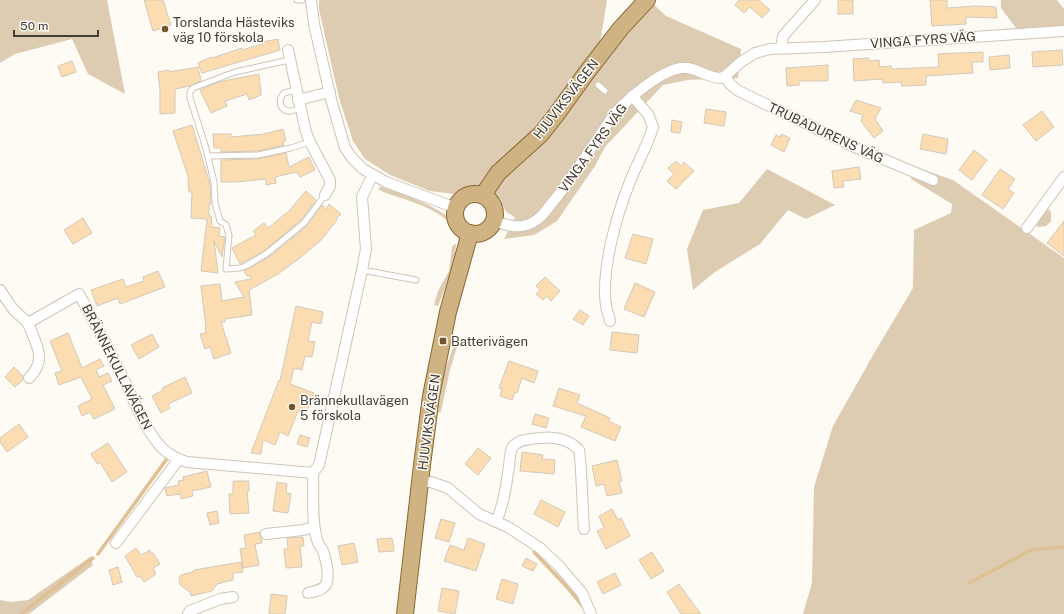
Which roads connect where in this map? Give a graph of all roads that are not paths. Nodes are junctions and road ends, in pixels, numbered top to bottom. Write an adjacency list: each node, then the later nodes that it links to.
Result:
1 (297, 0): 2 (lane)
2 (302, 0)
3 (311, 0): 13 (street)
4 (648, 0): 23 (main road, HJUVIKSVÄGEN)
5 (815, 0): 7 (street)
6 (1064, 31): 7 (street, VINGA FYRS VÄG)
7 (782, 48): 9 (street, VINGA FYRS VÄG)
8 (288, 55): 11 (street); 17 (lane)
9 (725, 76): 14 (street, VINGA FYRS VÄG); 20 (street, TRUBADURENS VÄG)
10 (598, 85): 12 (lane)
11 (296, 90): 15 (street); 15 (lane)
12 (605, 91)
13 (330, 92): 15 (street); 18 (street)
14 (632, 96): 25 (street, VINGA FYRS VÄG); 31 (street)
15 (300, 104): 16 (street)
16 (310, 142): 17 (lane); 22 (street)
17 (208, 156): 22 (lane)
18 (372, 176): 24 (street); 28 (street)
19 (1064, 177): 21 (street)
20 (933, 180)
21 (1060, 189): 26 (street)
22 (325, 195)
23 (483, 195): 24 (main road); 25 (main road)
24 (456, 208): 27 (main road)
25 (494, 221): 27 (main road)
26 (1027, 228)
27 (470, 233): 36 (main road, HJUVIKSVÄGEN)
28 (362, 270): 29 (lane); 35 (street)
29 (416, 280)
30 (0, 290): 32 (street)
31 (610, 321)
32 (28, 324): 33 (street); 34 (street, BRÄNNEKULLAVÄGEN)
33 (30, 378)
34 (178, 459): 35 (street, BRÄNNEKULLAVÄGEN); 41 (street)
35 (313, 473): 38 (street)
36 (421, 482): 37 (street); 45 (main road, HJUVIKSVÄGEN)
37 (496, 522): 39 (street); 46 (street)
38 (314, 527): 40 (street); 42 (street)
39 (584, 529)
40 (266, 534)
41 (116, 543)
42 (308, 593)
43 (233, 597): 44 (street)
44 (188, 614)
45 (405, 614)
46 (591, 614)

